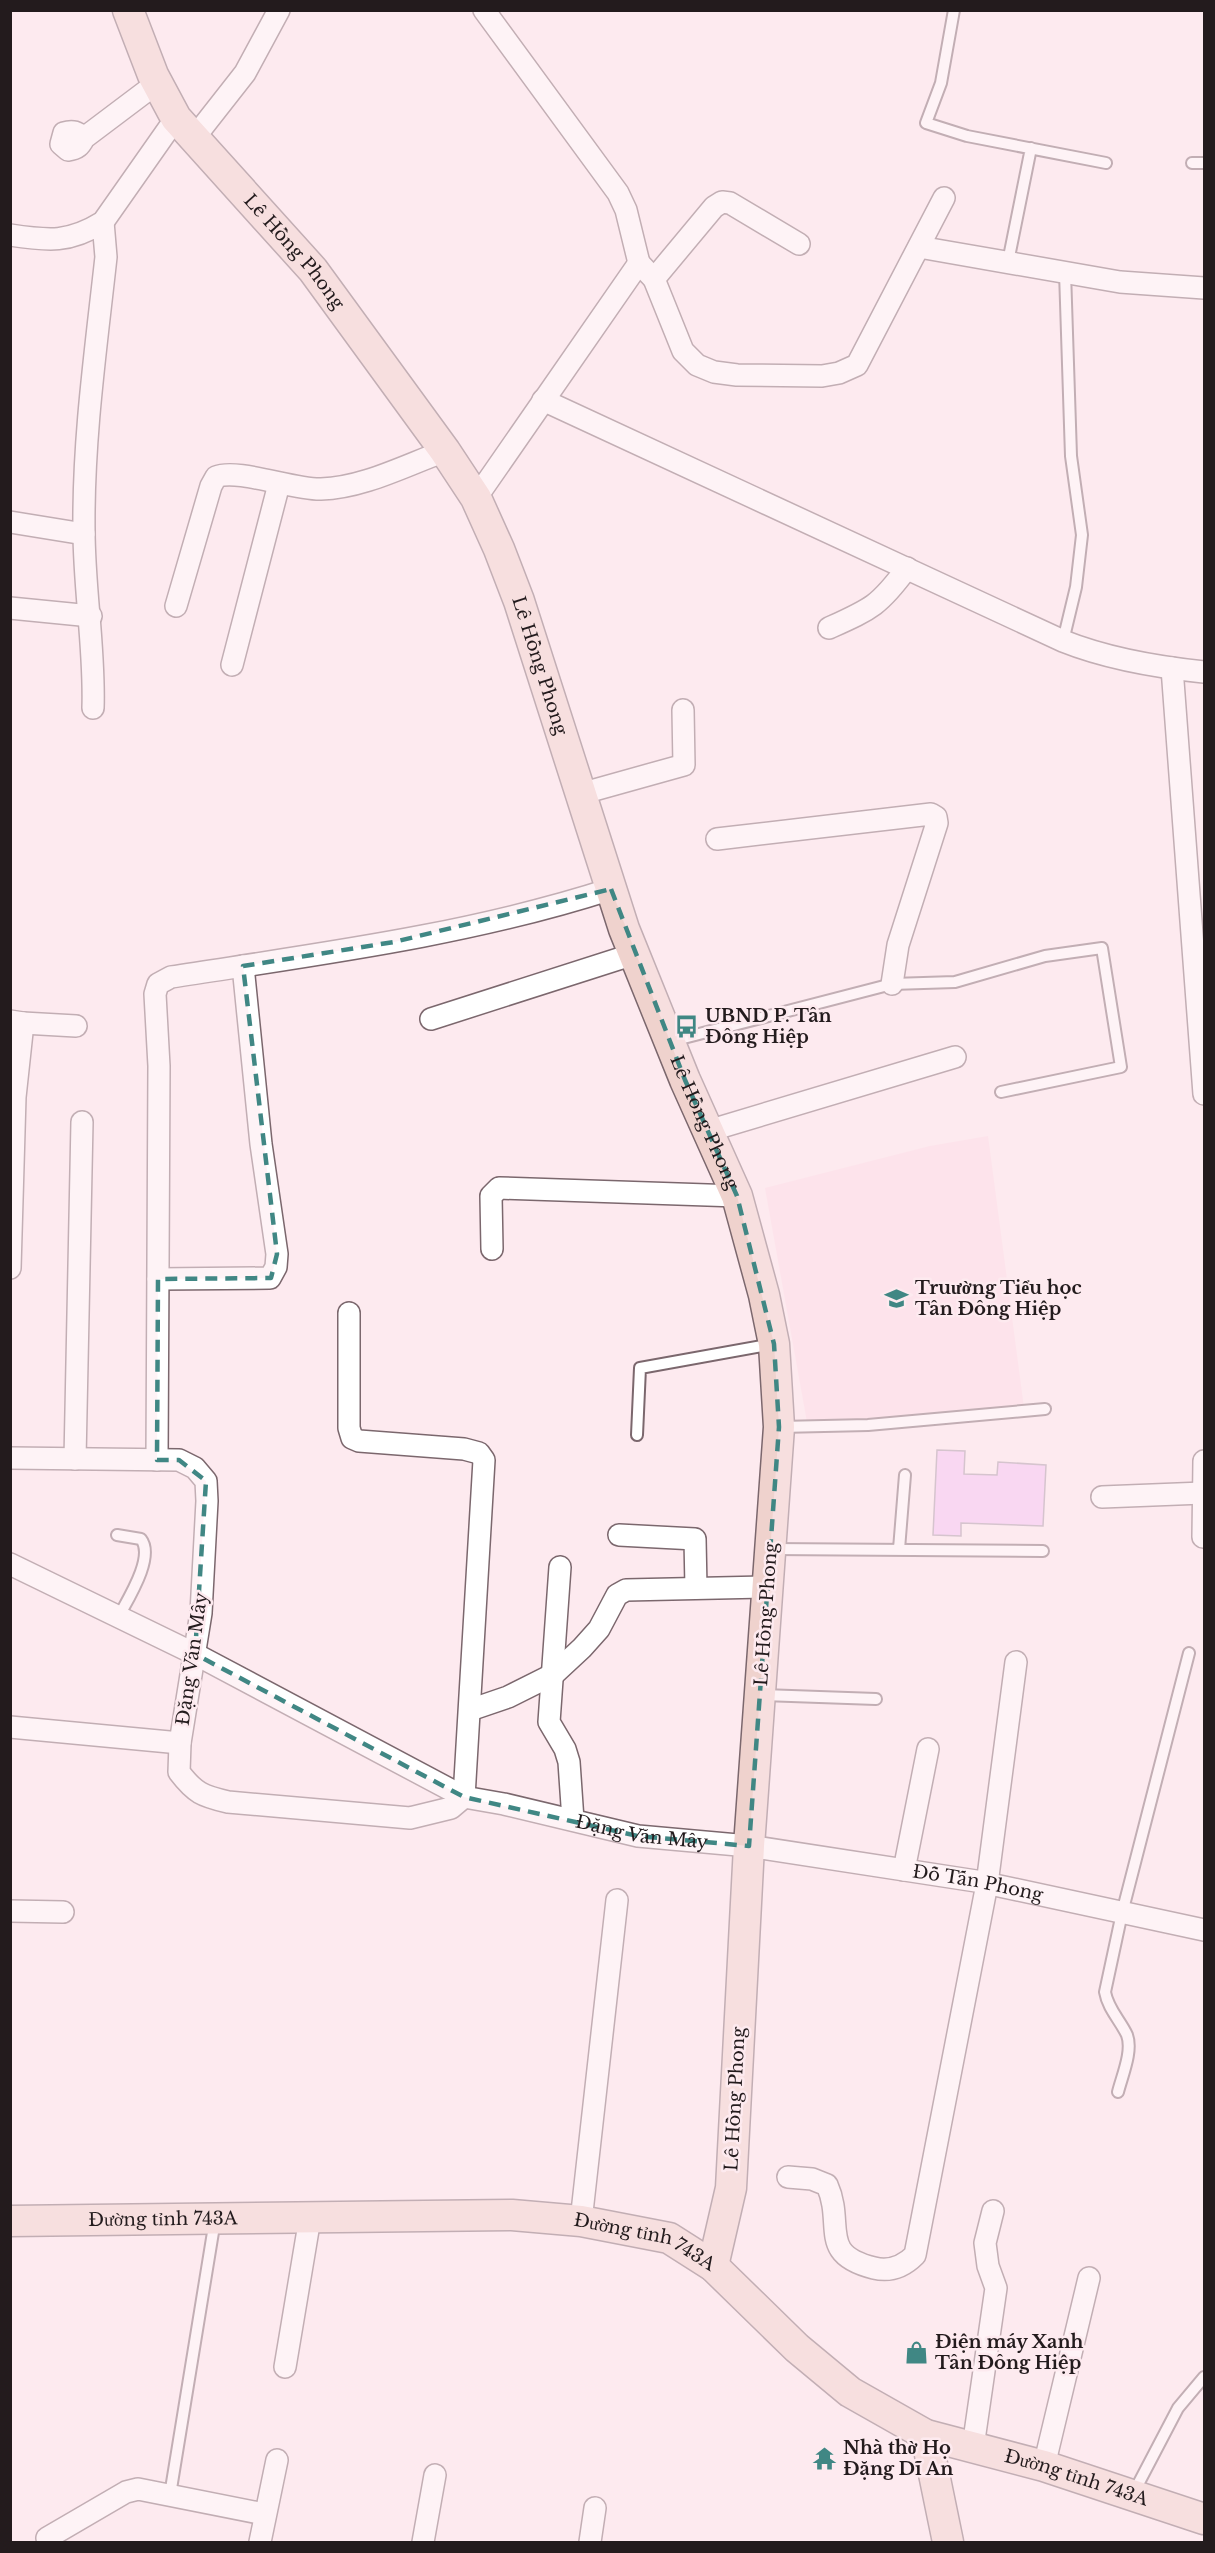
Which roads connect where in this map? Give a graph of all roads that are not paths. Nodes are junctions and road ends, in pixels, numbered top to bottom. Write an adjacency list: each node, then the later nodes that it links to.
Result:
1 (128, 10): 5 (main road, Lê Hồng Phong)
2 (279, 10): 6 (street)
3 (484, 10): 18 (street)
4 (954, 10): 8 (lane)
5 (157, 83): 6 (main road, Lê Hồng Phong); 7 (street)
6 (185, 128): 13 (street); 23 (main road, Lê Hồng Phong)
7 (84, 138)
8 (1031, 148): 9 (lane); 17 (lane)
9 (1106, 163)
10 (1192, 163): 11 (lane)
11 (1204, 163)
12 (944, 198): 16 (street)
13 (104, 222): 14 (street); 27 (street)
14 (10, 235)
15 (800, 244): 20 (street)
16 (919, 247): 17 (street); 20 (street)
17 (1008, 262): 19 (street)
18 (639, 263): 20 (street); 22 (street)
19 (1065, 272): 21 (street); 33 (lane)
20 (654, 279)
21 (1204, 288)
22 (543, 400): 25 (street); 28 (street)
23 (445, 451): 24 (street); 25 (main road, Lê Hồng Phong)
24 (279, 484): 29 (street); 34 (street)
25 (476, 498): 39 (main road, Lê Hồng Phong)
26 (10, 522): 27 (street)
27 (84, 534): 31 (street)
28 (907, 568): 32 (street); 33 (street)
29 (176, 606)
30 (10, 608): 31 (street)
31 (91, 616): 37 (street)
32 (829, 628)
33 (1063, 641): 35 (street)
34 (232, 665)
35 (1172, 668): 36 (street); 51 (street)
36 (1204, 672)
37 (93, 708)
38 (683, 710): 39 (street)
39 (580, 794): 41 (main road, Lê Hồng Phong)
40 (717, 839): 44 (street)
41 (611, 890): 42 (main road, Lê Hồng Phong); 43 (street)
42 (634, 954): 45 (street); 48 (main road, Lê Hồng Phong)
43 (243, 966): 57 (street); 57 (street)
44 (892, 984): 48 (lane); 50 (lane)
45 (431, 1019)
46 (17, 1022): 47 (street); 56 (street)
47 (76, 1026)
48 (669, 1042): 53 (main road, Lê Hồng Phong)
49 (955, 1057): 53 (street)
50 (1001, 1092)
51 (1204, 1094)
52 (82, 1122): 64 (street)
53 (708, 1131): 54 (main road, Lê Hồng Phong)
54 (737, 1196): 55 (street); 59 (main road, Lê Hồng Phong)
55 (492, 1249)
56 (10, 1268)
57 (158, 1280): 65 (street)
58 (349, 1313): 87 (street)
59 (774, 1344): 61 (main road, Lê Hồng Phong); 62 (lane)
60 (1045, 1409): 61 (lane)
61 (779, 1427): 73 (main road, Lê Hồng Phong)
62 (637, 1435)
63 (10, 1458): 64 (street, Đặng Văn Mây)
64 (75, 1459): 65 (street, Đặng Văn Mây)
65 (157, 1460): 82 (street, Đặng Văn Mây)
66 (1204, 1461): 68 (street)
67 (905, 1475): 74 (lane)
68 (1203, 1493): 69 (street); 72 (street)
69 (1102, 1497)
70 (117, 1535): 80 (lane)
71 (619, 1535): 79 (street)
72 (1203, 1537)
73 (771, 1549): 74 (lane); 78 (main road, Lê Hồng Phong)
74 (899, 1549): 75 (lane)
75 (1043, 1551)
76 (10, 1564): 80 (street, Đặng Văn Mây)
77 (560, 1567): 84 (street)
78 (768, 1587): 79 (street); 85 (main road, Lê Hồng Phong)
79 (696, 1588): 84 (street)
80 (119, 1616): 82 (street, Đặng Văn Mây)
81 (1189, 1653): 99 (lane)
82 (195, 1654): 89 (street, Đặng Văn Mây); 91 (street, Đặng Văn Mây)
83 (1016, 1662): 95 (street)
84 (554, 1674): 87 (street); 92 (street)
85 (760, 1695): 86 (lane); 93 (main road, Lê Hồng Phong)
86 (876, 1699)
87 (470, 1710): 91 (street)
88 (10, 1728): 89 (street)
89 (180, 1743): 91 (street, Đặng Văn Mây)
90 (928, 1749): 94 (street)
91 (464, 1797): 92 (street, Đặng Văn Mây)
92 (573, 1820): 93 (street, Đặng Văn Mây)
93 (749, 1846): 94 (street, Đỗ Tấn Phong); 108 (main road, Lê Hồng Phong)
94 (904, 1870): 95 (street, Đỗ Tấn Phong)
95 (987, 1884): 99 (street, Đỗ Tấn Phong); 102 (street)
96 (617, 1900): 107 (street)
97 (10, 1911): 98 (street)
98 (63, 1912)
99 (1122, 1913): 100 (street, Đỗ Tấn Phong); 101 (lane)
100 (1204, 1930)
101 (1118, 2092)
102 (788, 2177)
103 (993, 2211): 113 (street)
104 (216, 2217): 105 (main road, Đường tỉnh 743A); 106 (main road, Đường tỉnh 743A); 118 (lane)
105 (310, 2218): 107 (main road, Đường tỉnh 743A); 110 (street)
106 (10, 2221)
107 (581, 2221): 108 (main road, Đường tỉnh 743A)
108 (713, 2266): 112 (main road, Đường tỉnh 743A)
109 (1089, 2278): 115 (street)
110 (285, 2367)
111 (1204, 2378): 117 (lane)
112 (926, 2434): 113 (main road, Đường tỉnh 743A); 126 (main road)
113 (973, 2447): 115 (main road, Đường tỉnh 743A)
114 (277, 2460): 120 (street)
115 (1044, 2466): 117 (main road, Đường tỉnh 743A)
116 (435, 2475): 124 (street)
117 (1133, 2494): 121 (main road, Đường tỉnh 743A)
118 (170, 2495): 120 (street); 122 (street)
119 (595, 2508): 125 (street)
120 (264, 2514): 123 (street)
121 (1204, 2518)
122 (47, 2538)
123 (260, 2542)
124 (423, 2542)
125 (590, 2542)
126 (948, 2542)

